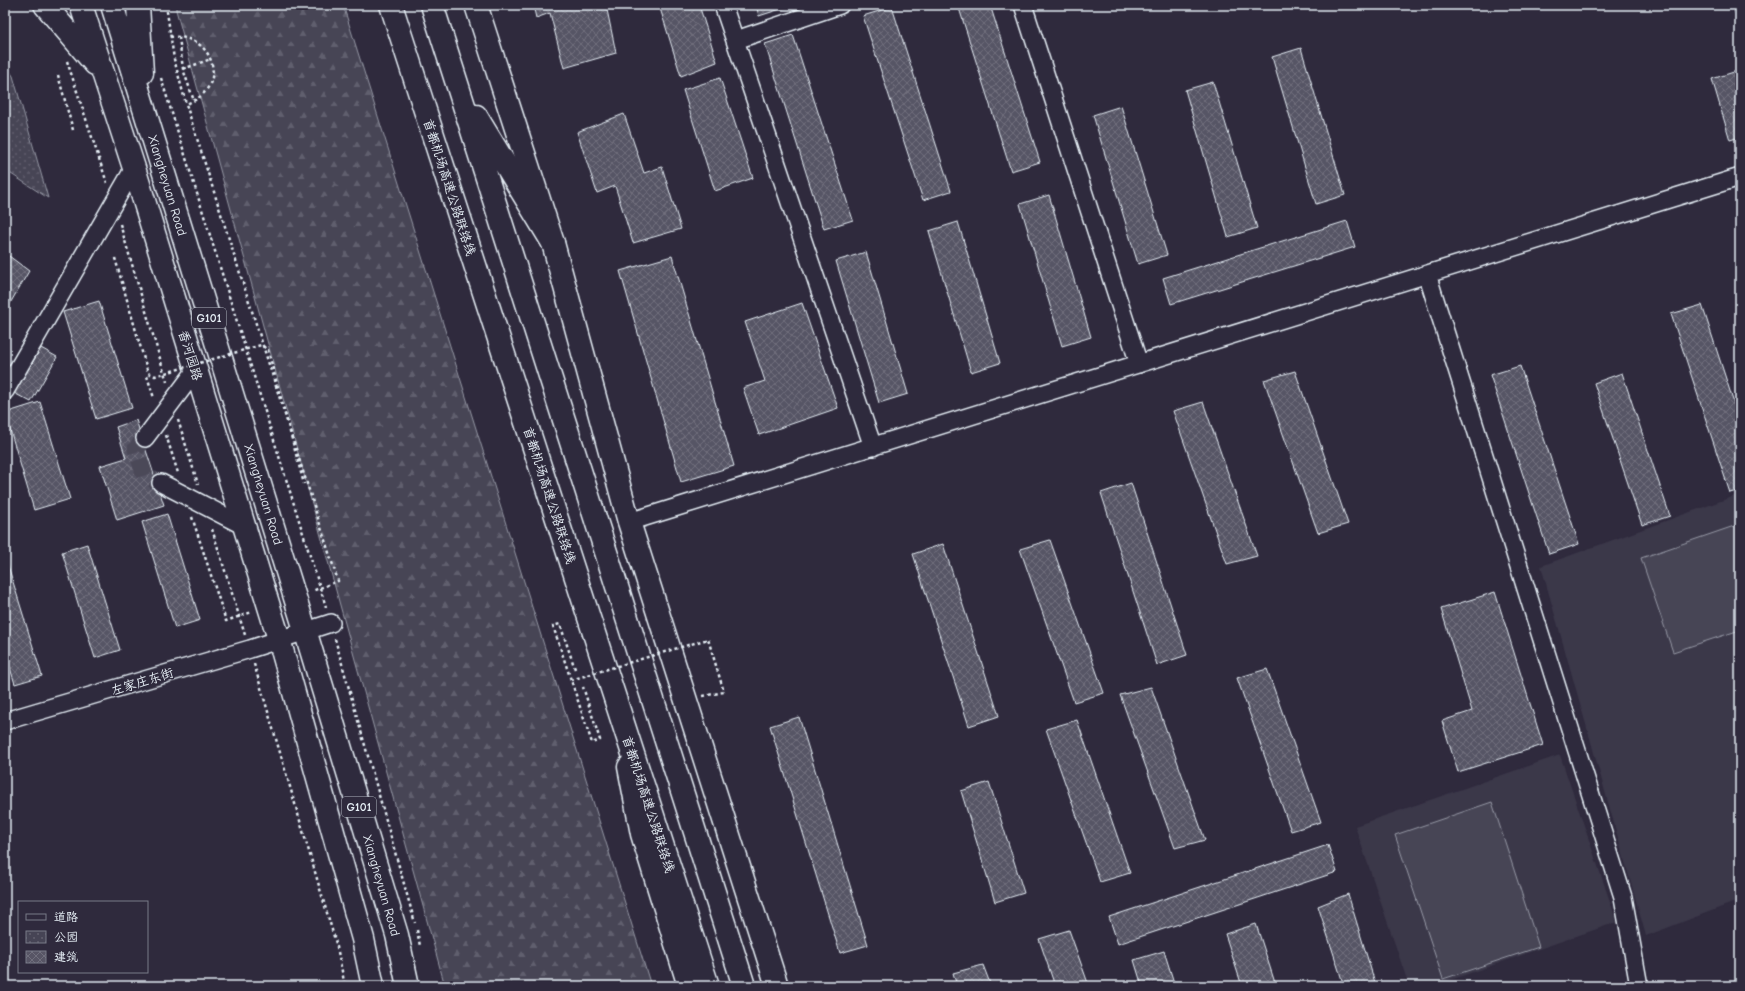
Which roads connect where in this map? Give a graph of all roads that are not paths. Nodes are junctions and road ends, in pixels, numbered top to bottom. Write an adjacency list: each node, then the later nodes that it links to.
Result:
1 (45, 5): 12 (main road)
2 (81, 5): 12 (main road, G101)
3 (112, 5): 14 (main road, Xiangheyuan Road / G101)
4 (138, 5): 14 (main road)
5 (391, 5): 30 (main road, 首都机场高速公路联络线)
6 (432, 5): 13 (main road)
7 (476, 5): 17 (main road)
8 (723, 5): 11 (street)
9 (840, 5): 11 (street)
10 (1023, 5): 19 (street)
11 (736, 40): 23 (street)
12 (102, 72): 15 (main road, 香河园路 / G101)
13 (458, 86): 17 (main road); 36 (main road)
14 (144, 108): 28 (main road, Xiangheyuan Road / G101)
15 (134, 168): 20 (main road, 香河园路 / G101); 21 (street)
16 (1740, 177): 18 (street)
17 (553, 243): 25 (main road)
18 (1428, 274): 19 (street); 38 (street)
19 (1139, 364): 23 (street)
20 (196, 370): 22 (street); 26 (main road, 香河园路 / G101)
21 (5, 391)
22 (145, 438)
23 (873, 448): 25 (street)
24 (161, 483): 26 (street)
25 (629, 522): 37 (main road)
26 (244, 526): 29 (main road, 香河园路 / G101)
27 (331, 623): 28 (street, 左家庄东街)
28 (305, 630): 29 (street, 左家庄东街); 33 (main road, Xiangheyuan Road / G101)
29 (278, 639): 31 (street, 左家庄东街); 32 (main road, G101)
30 (612, 688): 34 (main road); 35 (main road, 首都机场高速公路联络线)
31 (5, 721)
32 (373, 986)
33 (408, 986)
34 (688, 986)
35 (708, 986)
36 (744, 986)
37 (777, 986)
38 (1638, 986)

